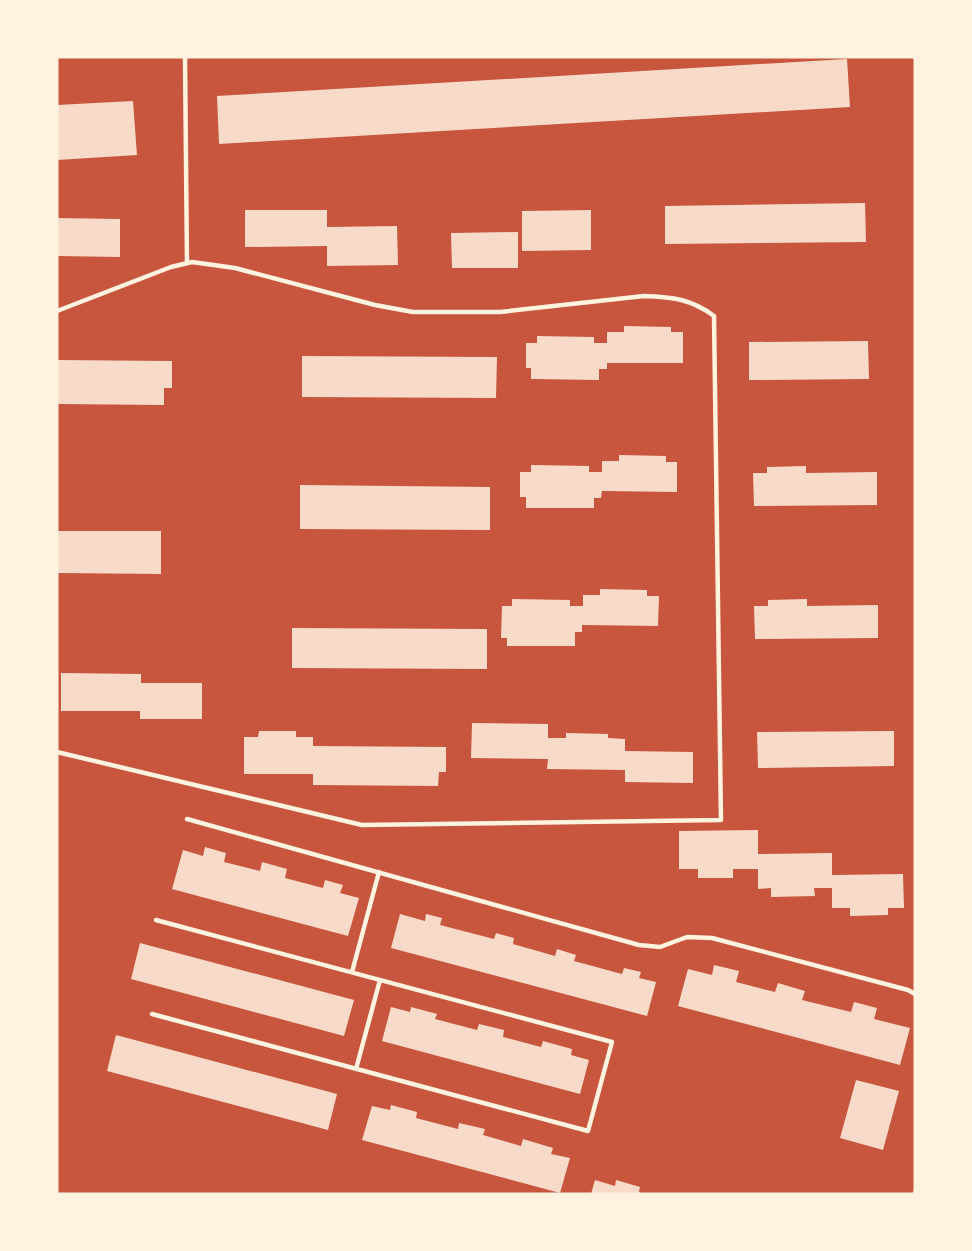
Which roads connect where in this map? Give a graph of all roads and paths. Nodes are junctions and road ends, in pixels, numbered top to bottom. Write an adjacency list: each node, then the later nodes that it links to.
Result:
1 (185, 57): 2 (lane)
2 (187, 263): 3 (lane); 4 (lane)
3 (57, 311)
4 (57, 752)
5 (187, 819): 6 (lane)
6 (379, 872): 8 (lane); 10 (lane)
7 (156, 920): 8 (lane)
8 (352, 972): 9 (lane)
9 (380, 980): 12 (lane); 12 (lane)
10 (915, 994)
11 (152, 1014): 12 (lane)
12 (356, 1069)

